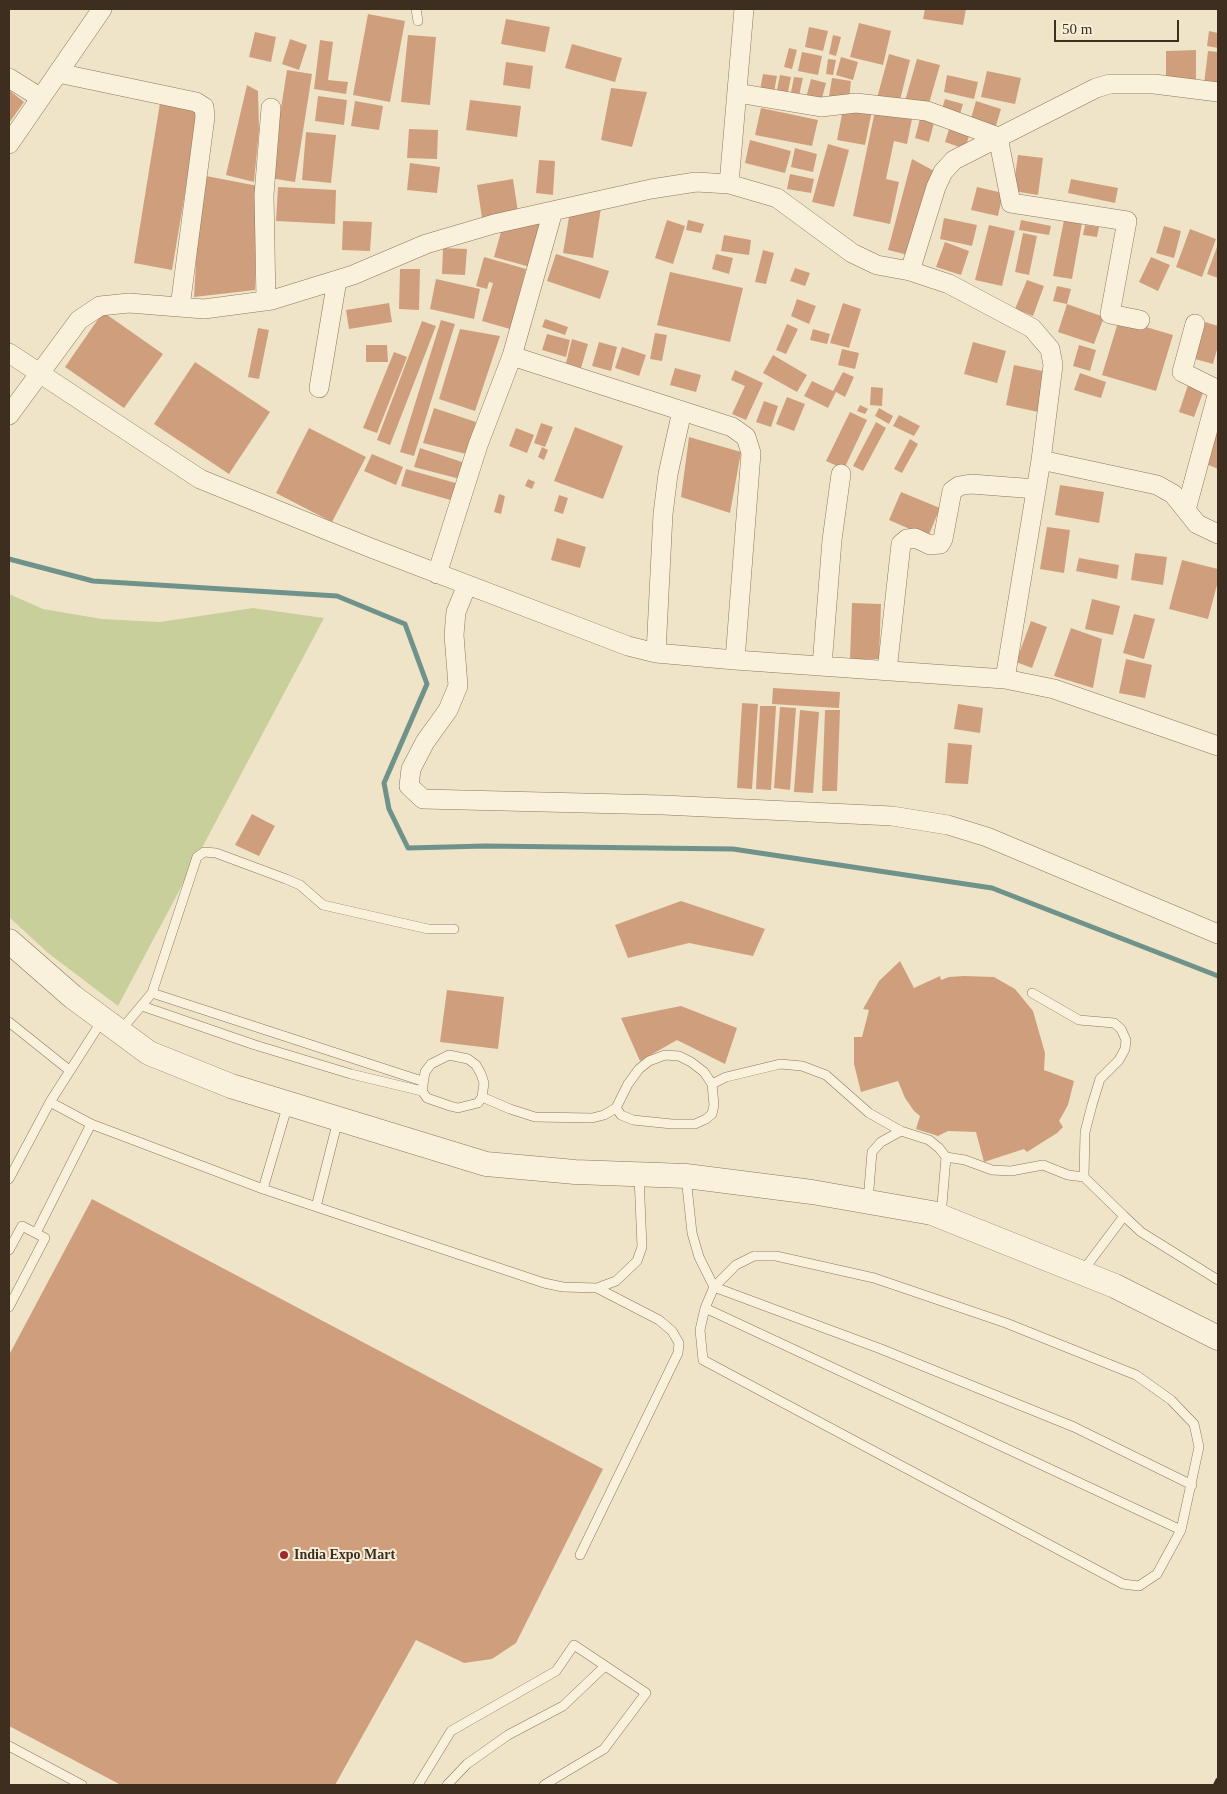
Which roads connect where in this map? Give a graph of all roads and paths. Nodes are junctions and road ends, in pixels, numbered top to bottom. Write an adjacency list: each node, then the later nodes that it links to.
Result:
1 (102, 9): 5 (street)
2 (416, 9): 4 (lane)
3 (744, 9): 8 (street)
4 (418, 21)
5 (58, 73): 9 (street); 18 (street)
6 (9, 78): 9 (street)
7 (1218, 92): 11 (street)
8 (737, 93): 11 (street); 13 (street)
9 (41, 98): 12 (street)
10 (271, 108): 17 (street)
11 (998, 137): 15 (street); 19 (street)
12 (9, 144)
13 (729, 184): 14 (street); 15 (street)
14 (553, 211): 16 (street); 22 (street)
15 (910, 271): 28 (street)
16 (337, 280): 17 (street); 24 (street)
17 (266, 301): 18 (street)
18 (180, 307): 23 (street)
19 (1140, 320)
20 (1195, 324): 25 (street)
21 (9, 353): 23 (street)
22 (512, 356): 26 (street); 33 (street)
23 (38, 374): 27 (street); 33 (street)
24 (319, 388)
25 (1218, 391): 31 (street)
26 (682, 410): 35 (street); 36 (street)
27 (9, 415)
28 (1041, 460): 30 (street); 31 (street)
29 (841, 474): 37 (street)
30 (1036, 490): 38 (street); 39 (street)
31 (1186, 510): 32 (street)
32 (1218, 534)
33 (437, 574): 34 (street)
34 (467, 585): 35 (street); 42 (street)
35 (656, 653): 36 (street)
36 (735, 660): 37 (street)
37 (822, 666): 38 (street)
38 (887, 671): 39 (street)
39 (1005, 679): 40 (street)
40 (1218, 746)
41 (454, 929): 45 (lane)
42 (1218, 934)
43 (9, 941): 48 (street)
44 (1032, 992): 63 (lane)
45 (152, 993): 46 (lane); 50 (lane)
46 (142, 1006): 48 (lane); 52 (lane)
47 (9, 1022): 49 (lane)
48 (112, 1025): 49 (lane); 55 (street)
49 (69, 1070): 54 (lane)
50 (422, 1081): 52 (lane); 53 (lane)
51 (712, 1084): 56 (lane); 56 (lane); 59 (lane)
52 (422, 1091): 53 (lane)
53 (482, 1097): 56 (lane)
54 (50, 1102): 58 (lane); 64 (lane)
55 (288, 1104): 57 (street); 65 (lane)
56 (616, 1108)
57 (339, 1119): 61 (street); 67 (lane)
58 (91, 1124): 65 (lane); 70 (lane)
59 (901, 1130): 60 (lane); 66 (lane)
60 (946, 1157): 63 (lane); 68 (lane)
61 (639, 1176): 62 (street); 75 (lane)
62 (686, 1176): 66 (street); 74 (lane)
63 (1084, 1178): 69 (lane)
64 (9, 1179)
65 (263, 1190): 67 (lane)
66 (868, 1202): 68 (street)
67 (316, 1207): 75 (lane)
68 (941, 1216): 72 (street)
69 (1124, 1216): 72 (lane); 73 (lane)
70 (36, 1233): 71 (lane); 76 (lane)
71 (9, 1250)
72 (1081, 1272): 78 (street)
73 (1218, 1280)
74 (714, 1287): 77 (lane); 79 (lane); 79 (lane)
75 (597, 1288): 81 (lane)
76 (9, 1307)
77 (705, 1308): 80 (lane); 80 (lane)
78 (1218, 1338)
79 (1192, 1485): 80 (lane)
80 (1181, 1530)
81 (580, 1555)
82 (605, 1666): 85 (lane); 86 (lane); 87 (lane)
83 (9, 1746): 84 (lane)
84 (82, 1785)
85 (418, 1785)
86 (447, 1785)
87 (544, 1785)

